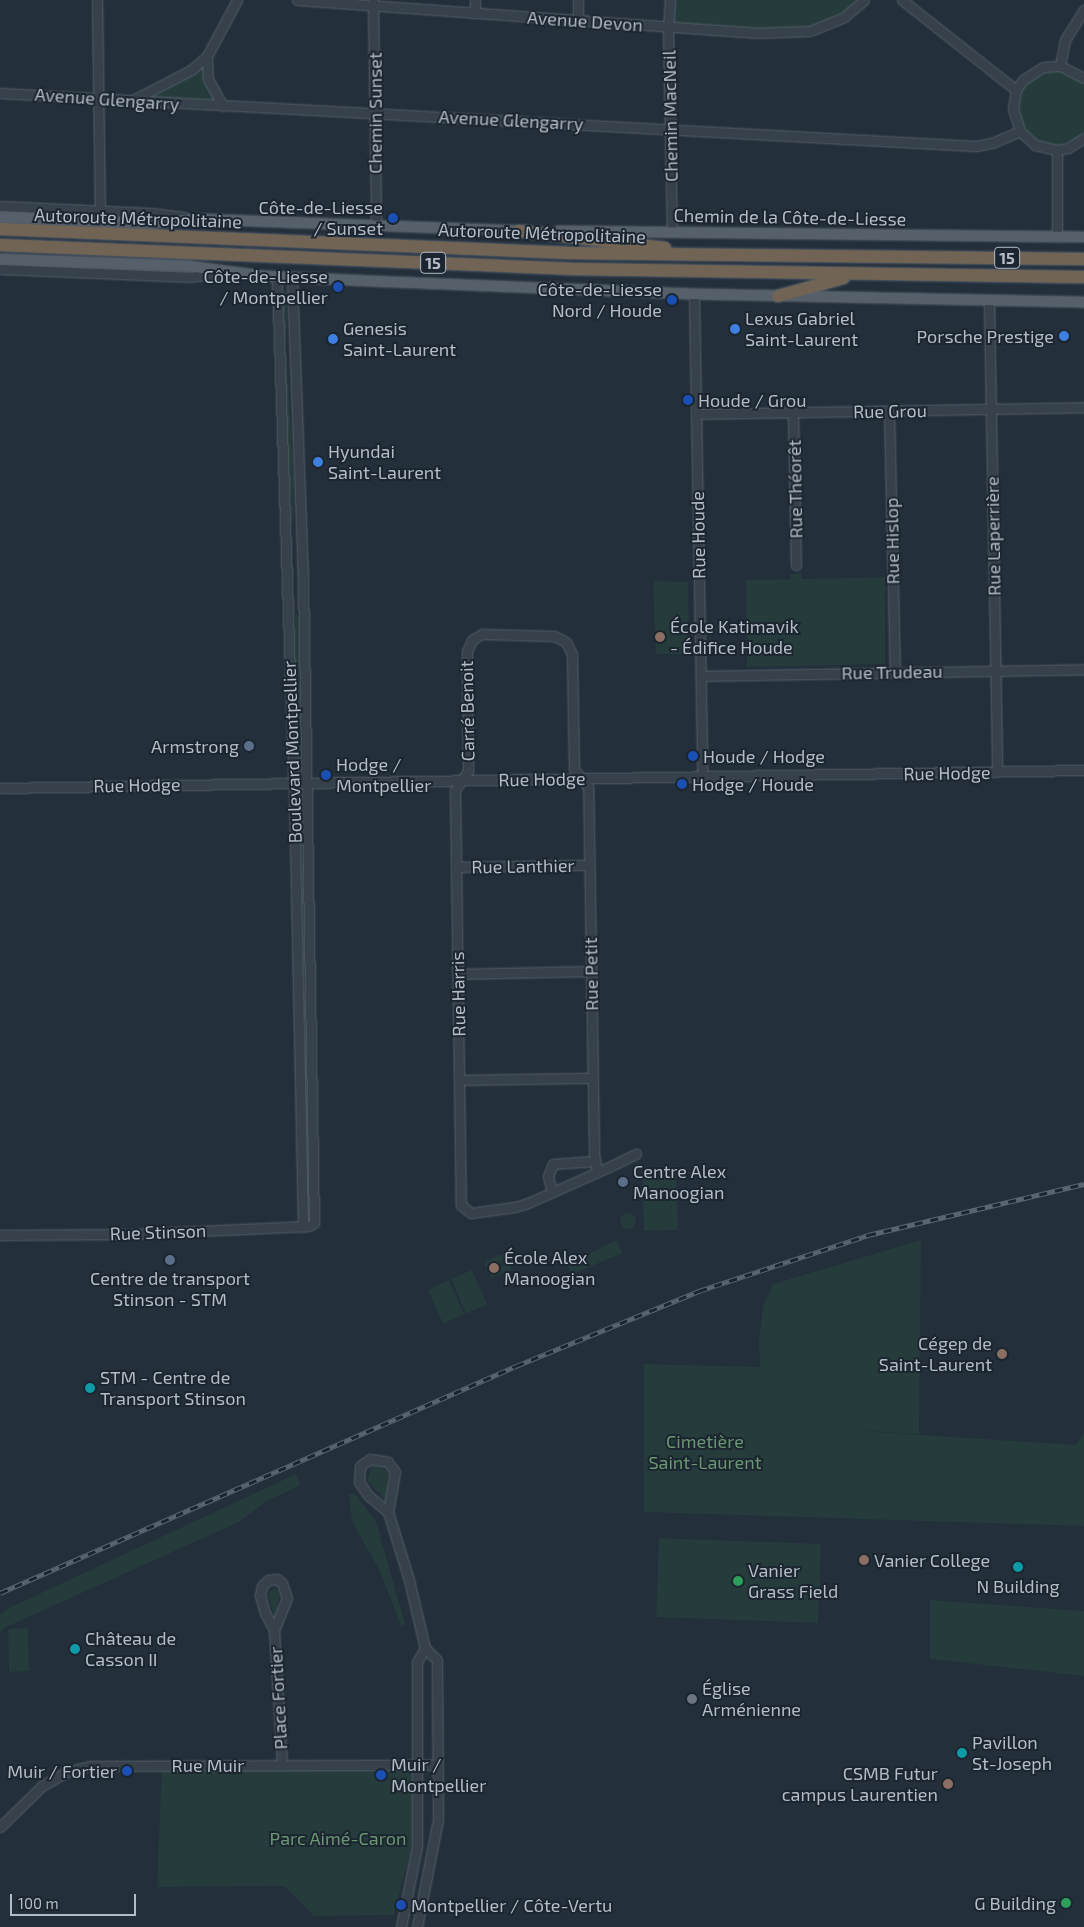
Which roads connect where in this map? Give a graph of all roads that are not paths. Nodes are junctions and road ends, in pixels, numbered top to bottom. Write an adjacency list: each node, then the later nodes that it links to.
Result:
1 (97, 0): 19 (street)
2 (237, 0): 14 (street)
3 (298, 0): 9 (street, Avenue Devon)
4 (475, 0): 11 (street)
5 (578, 0): 12 (street)
6 (670, 0): 13 (street, Chemin MacNeil)
7 (864, 0): 13 (street, Avenue Devon)
8 (902, 0): 17 (street)
9 (373, 3): 11 (street, Avenue Devon); 22 (street, Chemin Sunset)
10 (1084, 10): 15 (street)
11 (475, 13): 12 (street, Avenue Devon)
12 (578, 20): 13 (street, Avenue Devon)
13 (668, 27): 23 (street, Chemin MacNeil)
14 (207, 56): 20 (street); 21 (street)
15 (1060, 66): 16 (street); 17 (street)
16 (1084, 78)
17 (1016, 90): 24 (street)
18 (0, 92): 19 (street, Avenue Glengarry)
19 (100, 99): 20 (street, Avenue Glengarry); 28 (street)
20 (130, 101): 21 (street, Avenue Glengarry)
21 (223, 106): 22 (street, Avenue Glengarry)
22 (376, 113): 23 (street, Avenue Glengarry); 31 (street, Chemin Sunset)
23 (671, 129): 24 (street, Avenue Glengarry); 34 (street, Chemin MacNeil)
24 (1020, 131): 26 (street)
25 (1084, 138): 26 (street)
26 (1056, 150): 35 (street)
27 (0, 206): 28 (street, Chemin de la Côte-de-Liesse)
28 (100, 210): 30 (street, Chemin de la Côte-de-Liesse)
29 (0, 217): 30 (main road, Chemin de la Côte-de-Liesse)
30 (196, 219): 31 (main road, Chemin de la Côte-de-Liesse)
31 (376, 225): 33 (main road, Chemin de la Côte-de-Liesse)
32 (0, 229): 38 (highway, Autoroute Métropolitaine / 15)
33 (519, 231): 34 (main road, Chemin de la Côte-de-Liesse); 38 (highway)
34 (672, 232): 35 (main road, Chemin de la Côte-de-Liesse)
35 (1057, 237): 36 (main road, Chemin de la Côte-de-Liesse)
36 (1084, 237)
37 (0, 245): 43 (highway, Autoroute Métropolitaine / 15)
38 (694, 253): 40 (highway, Autoroute Métropolitaine / 15)
39 (0, 259): 42 (main road)
40 (1084, 260)
41 (0, 268): 42 (street)
42 (228, 273): 44 (main road)
43 (866, 274): 46 (highway, Autoroute Métropolitaine / 15); 48 (highway)
44 (277, 277): 45 (main road); 66 (street, Boulevard Montpellier)
45 (292, 278): 47 (main road); 67 (street, Boulevard Montpellier)
46 (1084, 278)
47 (694, 294): 48 (main road); 55 (street, Rue Houde)
48 (778, 296): 49 (main road)
49 (989, 300): 50 (main road); 52 (street, Rue Laperrière)
50 (1084, 302)
51 (1084, 408): 52 (street, Rue Grou)
52 (991, 409): 53 (street, Rue Grou); 58 (street, Rue Laperrière)
53 (889, 411): 54 (street, Rue Grou); 59 (street, Rue Hislop)
54 (793, 413): 55 (street, Rue Grou); 56 (street, Rue Théorêt)
55 (696, 414): 60 (street, Rue Houde)
56 (796, 565)
57 (1084, 669): 58 (street, Rue Trudeau)
58 (995, 670): 59 (street, Rue Trudeau); 62 (street, Rue Laperrière)
59 (894, 672): 60 (street, Rue Trudeau)
60 (700, 676): 63 (street, Rue Houde)
61 (1084, 770): 62 (street, Rue Hodge)
62 (998, 772): 63 (street, Rue Hodge)
63 (702, 776): 64 (street, Rue Hodge)
64 (581, 778): 65 (street, Rue Hodge); 65 (street, Carré Benoit); 69 (street, Rue Petit)
65 (462, 780): 67 (street, Rue Hodge); 70 (street, Rue Harris)
66 (293, 782): 67 (street, Rue Hodge); 68 (street, Rue Hodge); 80 (street, Boulevard Montpellier)
67 (305, 782): 79 (street, Boulevard Montpellier)
68 (0, 788)
69 (589, 865): 70 (street, Rue Lanthier); 71 (street, Rue Petit)
70 (456, 867): 72 (street, Rue Harris)
71 (591, 972): 72 (street); 73 (street, Rue Petit)
72 (458, 974): 74 (street, Rue Harris)
73 (592, 1078): 74 (street); 76 (street, Rue Petit)
74 (460, 1080): 78 (street, Rue Harris)
75 (636, 1154): 77 (street)
76 (594, 1162): 77 (street, Rue Petit); 78 (street)
77 (597, 1172): 78 (street)
78 (552, 1192)
79 (314, 1223): 80 (street, Rue Stinson)
80 (303, 1227): 81 (street, Rue Stinson)
81 (0, 1235)
82 (388, 1512): 82 (street); 84 (street)
83 (274, 1630): 83 (street, Place Fortier); 86 (street, Place Fortier)
84 (425, 1648): 85 (street); 87 (street)
85 (417, 1764): 86 (street, Rue Muir); 87 (street, Rue Muir); 89 (street)
86 (282, 1765): 88 (street, Rue Muir)
87 (437, 1765): 90 (street)
88 (0, 1827)
89 (400, 1927)
90 (417, 1927)

